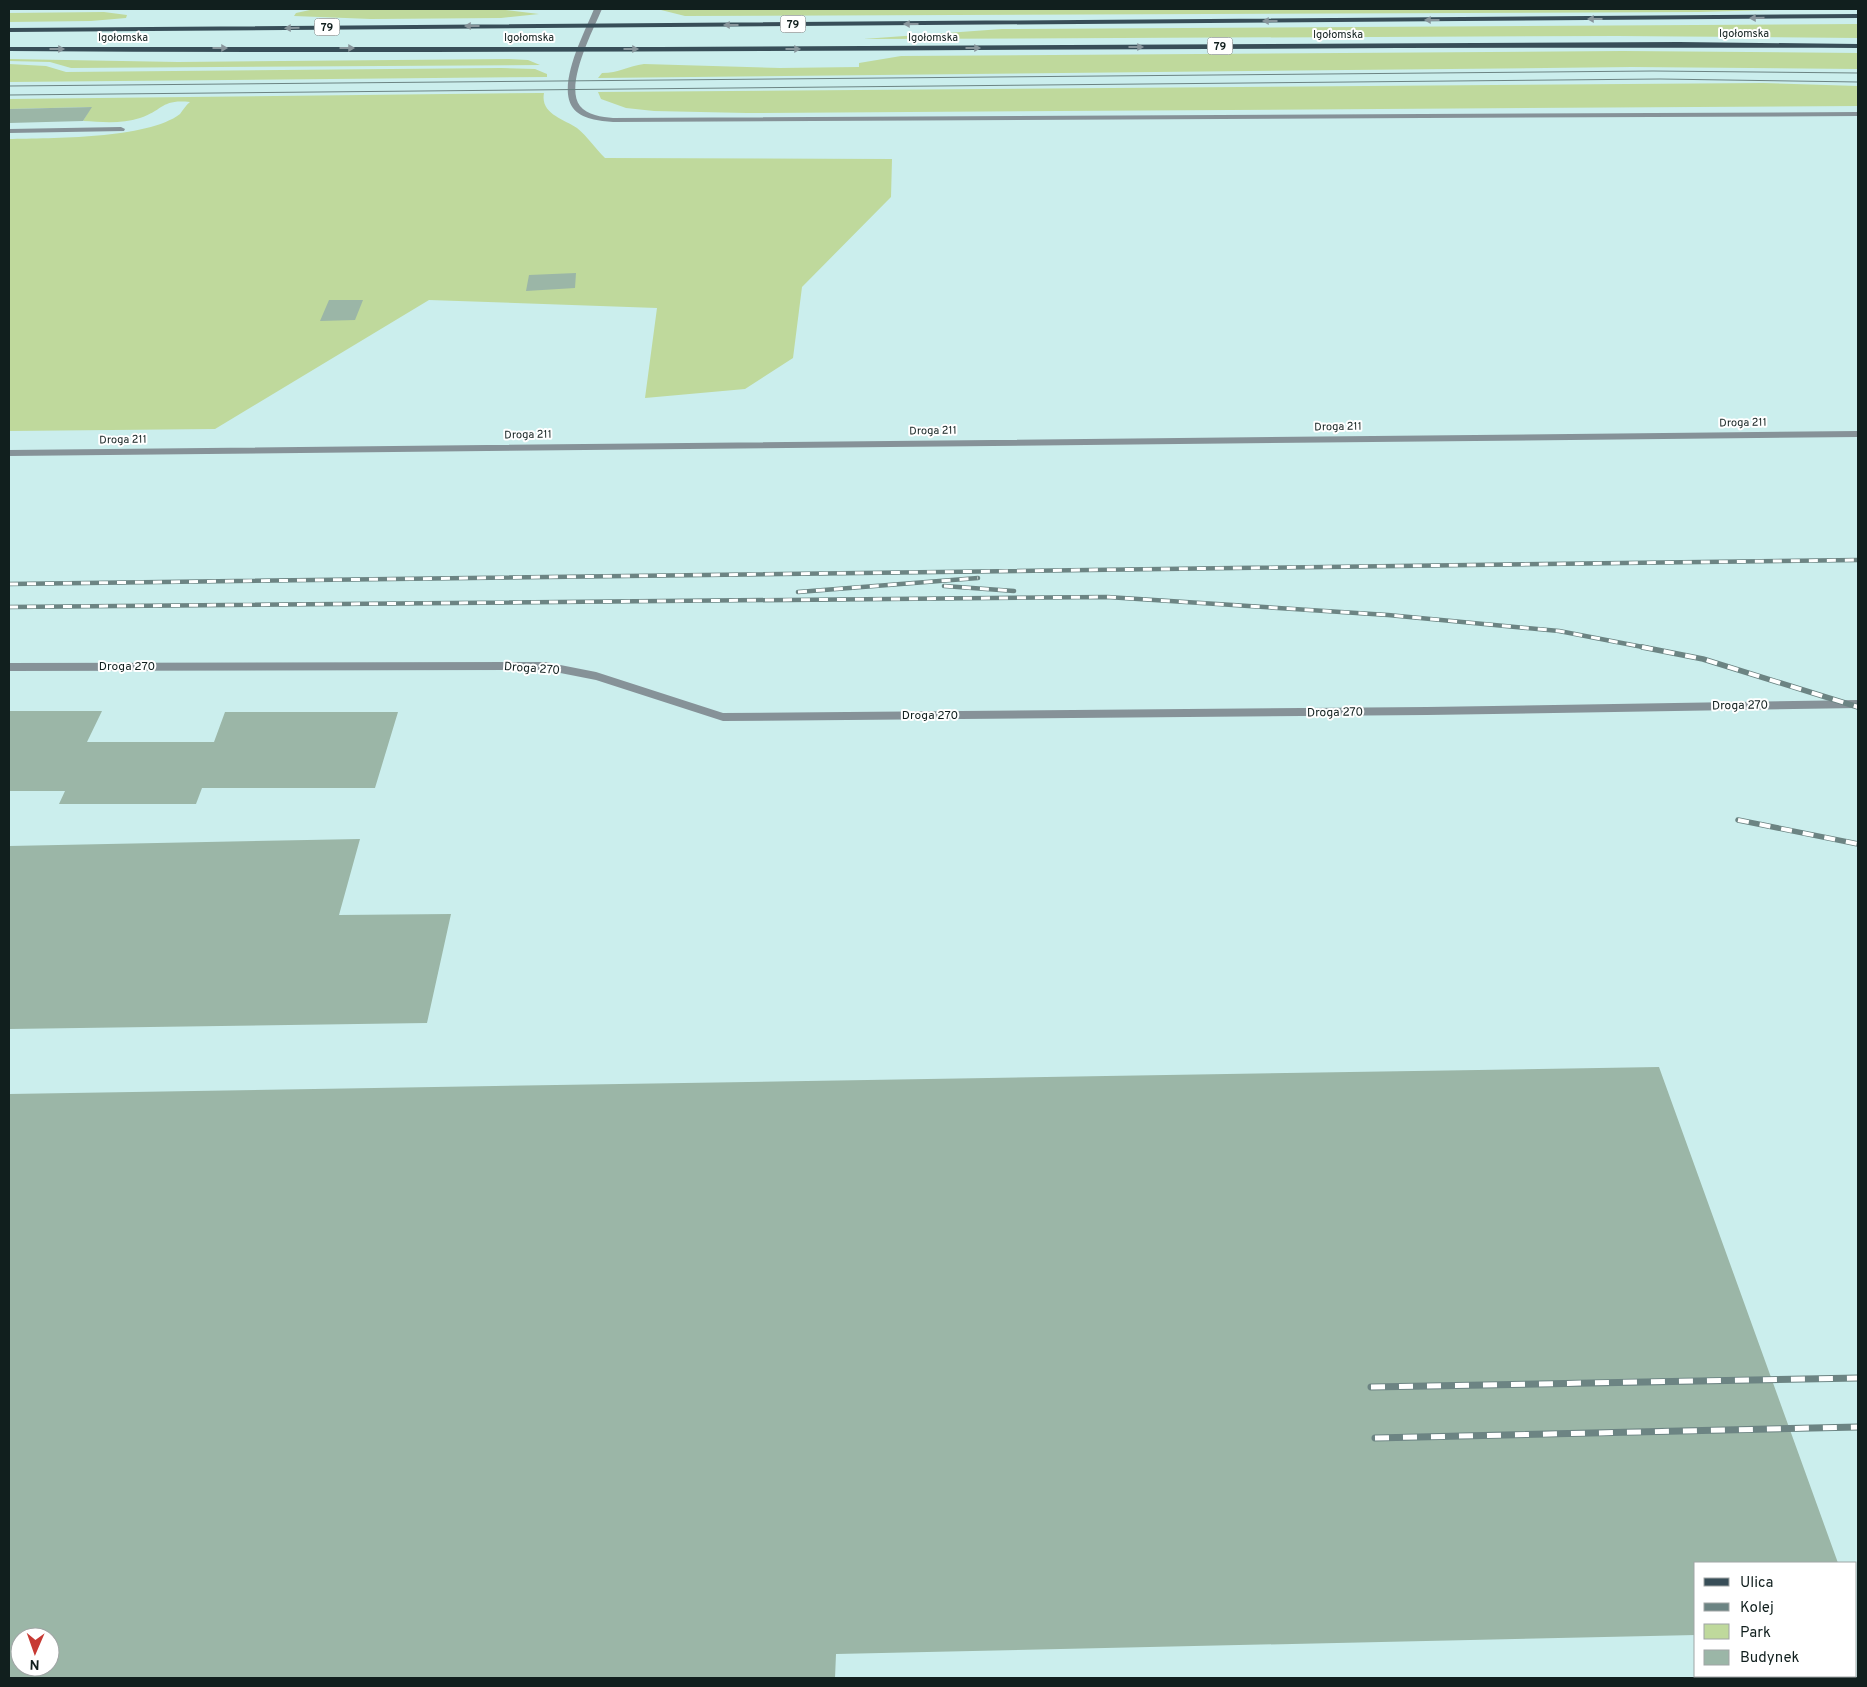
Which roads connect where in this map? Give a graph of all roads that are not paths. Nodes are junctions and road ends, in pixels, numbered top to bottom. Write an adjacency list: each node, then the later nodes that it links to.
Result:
1 (598, 9): 3 (street)
2 (1858, 16): 3 (main road, Igołomska / 79, one-way to 3)
3 (591, 26): 4 (main road, Igołomska / 79, one-way to 4); 7 (street)
4 (9, 30)
5 (1858, 46): 7 (main road, Igołomska / 79, one-way to 5)
6 (9, 49): 7 (main road, Igołomska / 79, one-way to 7)
7 (582, 49): 8 (street)
8 (1858, 114)
9 (121, 129): 10 (street)
10 (9, 131)
11 (1858, 434): 12 (street, Droga 211)
12 (9, 453)
13 (9, 667): 14 (street, Droga 270)
14 (1858, 704)

